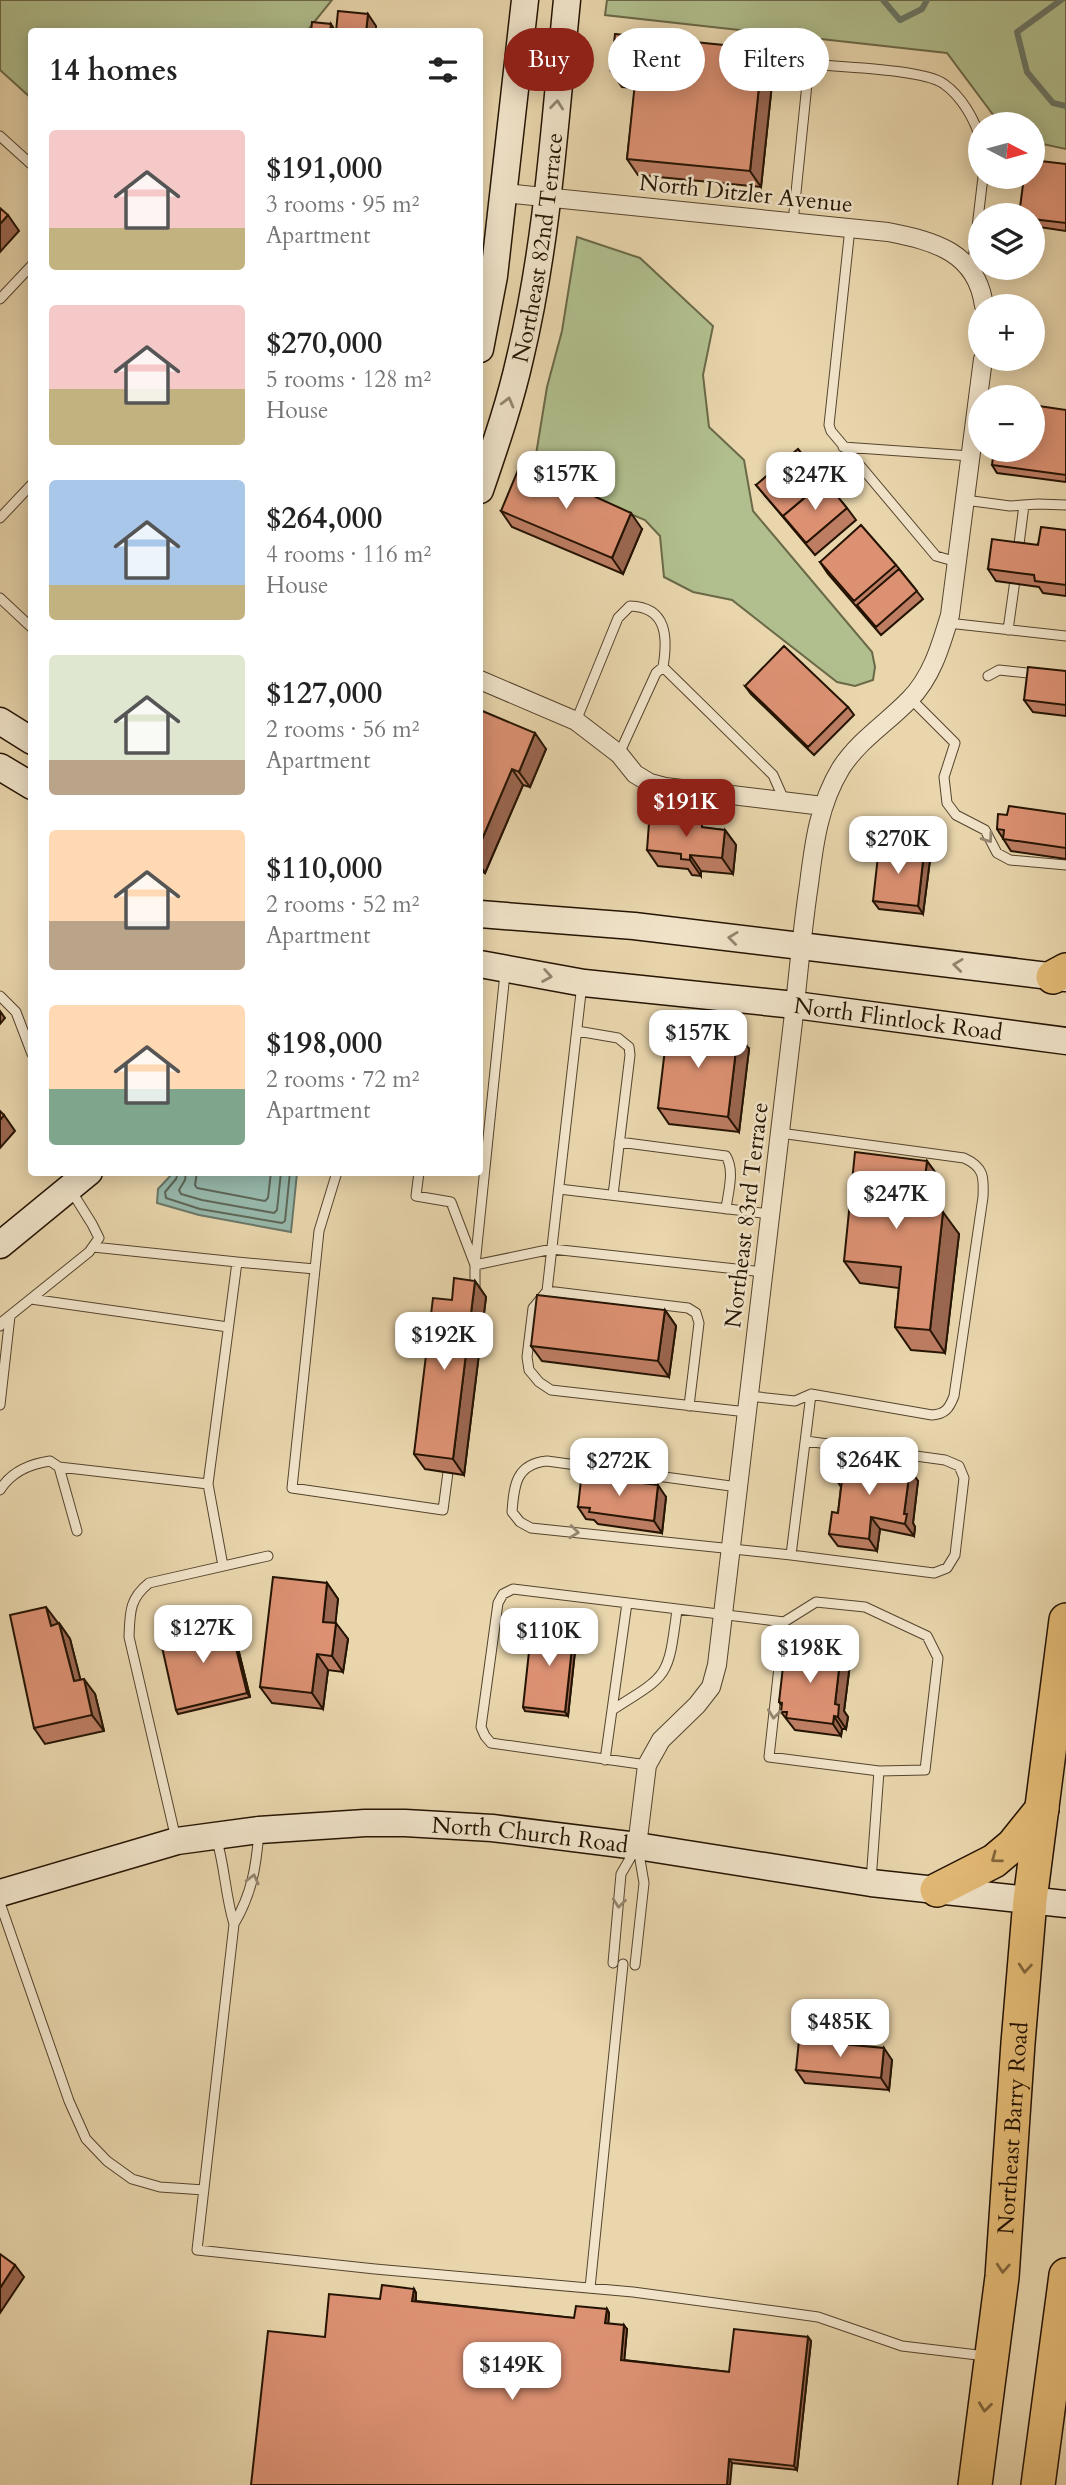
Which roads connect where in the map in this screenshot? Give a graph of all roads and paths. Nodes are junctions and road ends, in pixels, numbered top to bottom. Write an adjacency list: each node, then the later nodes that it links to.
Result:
1 (525, 0): 6 (main road, Northeast 82nd Terrace)
2 (568, 0): 7 (main road, Northeast 82nd Terrace, one-way to 2)
3 (968, 112): 8 (lane)
4 (0, 136): 5 (lane)
5 (28, 161)
6 (504, 193): 7 (street, North Ditzler Avenue); 13 (main road, Northeast 82nd Terrace)
7 (546, 197): 8 (street, North Ditzler Avenue); 17 (main road, Northeast 82nd Terrace, one-way to 7)
8 (793, 222): 9 (street, North Ditzler Avenue)
9 (850, 228): 10 (street, North Ditzler Avenue); 14 (lane)
10 (968, 268)
11 (28, 269): 12 (lane)
12 (0, 299)
13 (483, 333)
14 (843, 447): 15 (lane); 23 (lane)
15 (968, 456)
16 (970, 462): 19 (street, Northeast 83rd Terrace)
17 (483, 481)
18 (28, 488): 22 (lane)
19 (965, 500): 20 (lane); 23 (street, Northeast 83rd Terrace)
20 (1024, 505): 21 (lane); 27 (lane)
21 (1066, 505)
22 (0, 518)
23 (957, 562): 25 (street, Northeast 83rd Terrace)
24 (0, 598): 26 (lane)
25 (948, 623): 27 (lane); 33 (street, Northeast 83rd Terrace)
26 (28, 624)
27 (1009, 630): 28 (lane)
28 (1066, 636)
29 (663, 667): 35 (lane); 37 (lane); 40 (lane)
30 (988, 676): 31 (lane)
31 (1053, 676)
32 (483, 681): 35 (street)
33 (911, 699): 41 (street, Northeast 83rd Terrace); 42 (lane, one-way to 42)
34 (0, 721): 36 (main road)
35 (576, 721): 37 (street)
36 (28, 738)
37 (619, 754): 40 (street)
38 (0, 766): 39 (main road)
39 (28, 784)
40 (785, 802): 41 (street)
41 (822, 806): 44 (street, Northeast 83rd Terrace)
42 (1066, 865)
43 (483, 914): 44 (main road, one-way to 43)
44 (800, 946): 47 (main road, one-way to 44); 50 (street, Northeast 83rd Terrace)
45 (483, 965): 46 (main road, North Flintlock Road)
46 (505, 969): 48 (main road, North Flintlock Road, one-way to 48); 67 (lane)
47 (1061, 975)
48 (582, 983): 50 (main road, North Flintlock Road); 51 (lane)
49 (0, 996): 53 (lane)
50 (795, 1005): 52 (main road, North Flintlock Road); 54 (street, Northeast 83rd Terrace)
51 (577, 1031): 55 (lane); 59 (lane)
52 (1066, 1041)
53 (28, 1044)
54 (780, 1133): 62 (street, Northeast 83rd Terrace); 76 (lane)
55 (619, 1142): 60 (lane); 61 (lane)
56 (336, 1176): 68 (lane)
57 (418, 1176): 67 (lane)
58 (82, 1177): 63 (main road); 64 (lane)
59 (559, 1189): 60 (lane); 65 (lane)
60 (613, 1195): 61 (lane)
61 (726, 1209): 62 (lane)
62 (771, 1214): 69 (street, Northeast 83rd Terrace)
63 (0, 1245)
64 (93, 1247): 66 (lane); 72 (lane)
65 (552, 1249): 67 (lane); 69 (lane); 70 (lane)
66 (237, 1262): 68 (lane); 75 (lane)
67 (475, 1265): 71 (lane)
68 (315, 1269): 82 (lane)
69 (764, 1272): 77 (street, Northeast 83rd Terrace)
70 (547, 1291): 79 (lane); 79 (lane)
71 (475, 1296)
72 (31, 1299): 73 (lane); 75 (lane)
73 (10, 1316): 74 (lane); 78 (lane)
74 (0, 1326)
75 (228, 1327): 83 (lane)
76 (811, 1394): 77 (lane); 80 (lane)
77 (748, 1404): 79 (lane); 84 (street, Northeast 83rd Terrace)
78 (0, 1405)
79 (689, 1406)
80 (806, 1441): 88 (lane); 88 (lane)
81 (59, 1467): 83 (lane); 85 (lane); 86 (lane)
82 (448, 1472)
83 (208, 1484): 90 (lane)
84 (738, 1487): 87 (street, Northeast 83rd Terrace); 87 (lane, one-way to 87)
85 (0, 1490)
86 (77, 1531)
87 (731, 1548): 88 (lane); 93 (street, Northeast 83rd Terrace)
88 (790, 1555)
89 (268, 1556): 90 (lane)
90 (223, 1566): 103 (lane)
91 (627, 1603): 92 (lane); 96 (lane); 97 (lane)
92 (677, 1609): 93 (lane); 96 (lane)
93 (723, 1615): 95 (lane); 98 (street, Northeast 83rd Terrace)
94 (1066, 1620): 100 (highway)
95 (784, 1622): 99 (lane, one-way to 99); 99 (lane)
96 (612, 1710): 97 (lane)
97 (605, 1760): 98 (lane)
98 (647, 1765): 104 (street, Northeast 83rd Terrace)
99 (878, 1771): 105 (lane)
100 (1042, 1809): 106 (highway, one-way to 106); 108 (highway, Northeast Barry Road)
101 (259, 1830): 102 (main road, North Church Road); 104 (main road, North Church Road); 111 (lane, one-way to 101)
102 (216, 1836): 103 (main road, North Church Road); 111 (lane)
103 (177, 1841): 107 (main road, North Church Road)
104 (637, 1846): 105 (main road, North Church Road); 112 (lane, one-way to 112); 114 (lane)
105 (871, 1883): 106 (main road, North Church Road)
106 (937, 1890): 108 (main road, North Church Road)
107 (0, 1893)
108 (1030, 1900): 110 (main road, North Church Road); 118 (highway, Northeast Barry Road, one-way to 118)
109 (0, 1903): 115 (lane)
110 (1066, 1903)
111 (234, 1924): 115 (lane)
112 (613, 1963)
113 (624, 1964): 117 (lane)
114 (635, 1965)
115 (205, 2190): 117 (lane)
116 (1066, 2275): 120 (highway)
117 (590, 2288): 118 (lane)
118 (991, 2357): 119 (highway, Northeast Barry Road, one-way to 119)
119 (975, 2485)
120 (1038, 2485)

